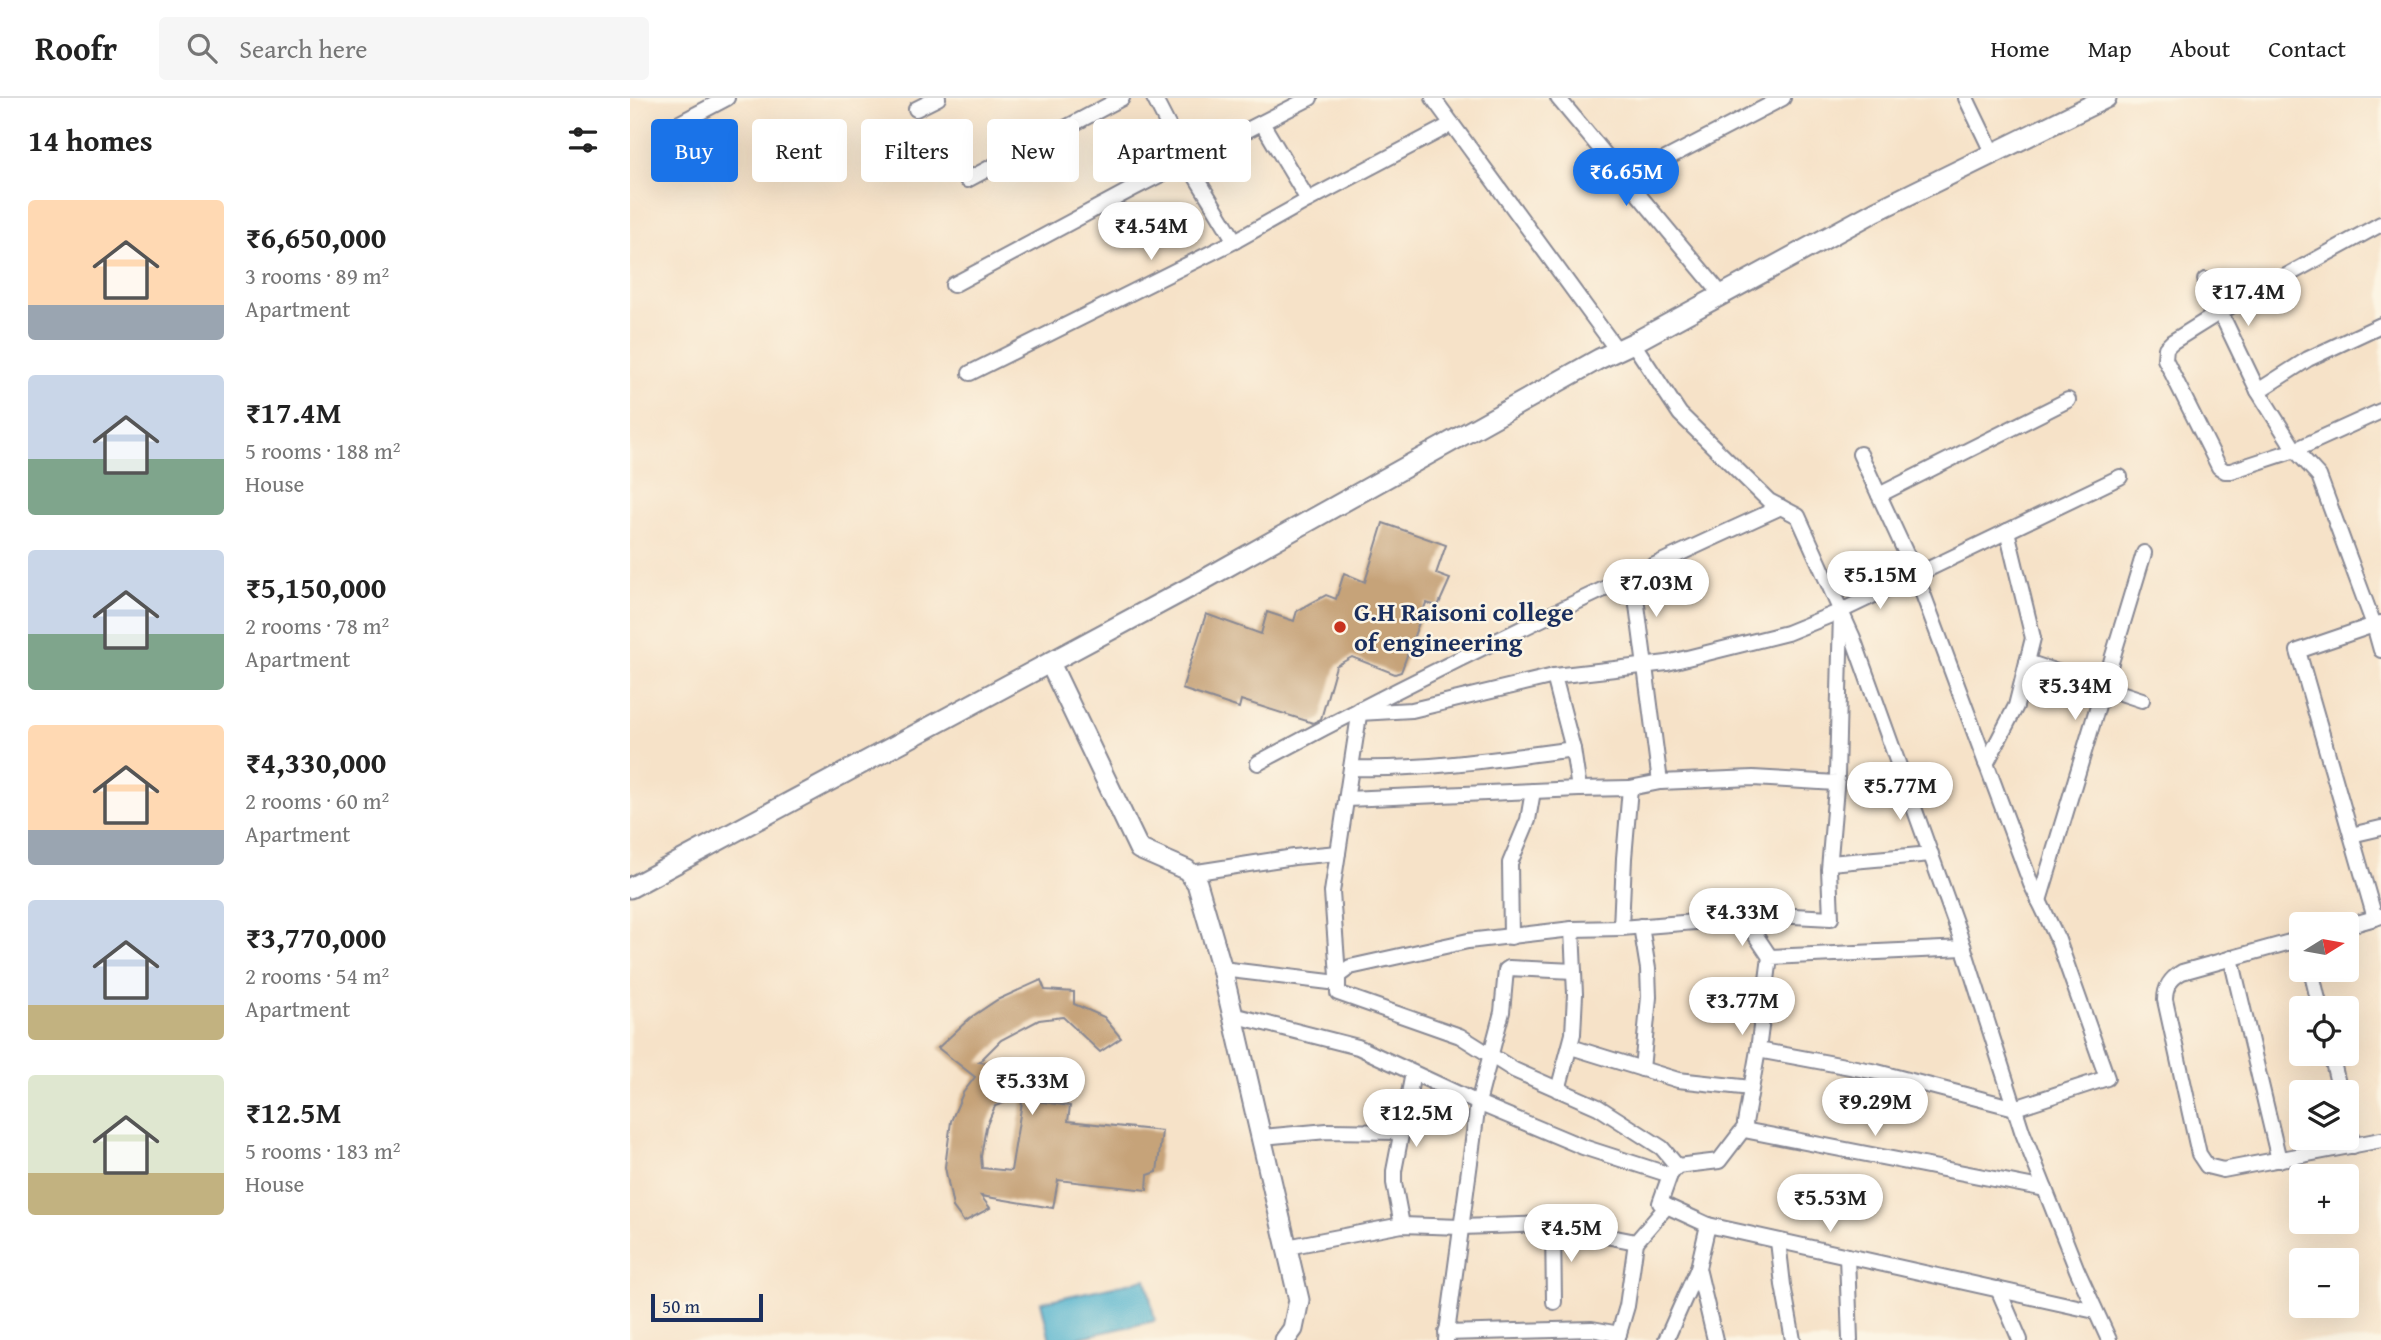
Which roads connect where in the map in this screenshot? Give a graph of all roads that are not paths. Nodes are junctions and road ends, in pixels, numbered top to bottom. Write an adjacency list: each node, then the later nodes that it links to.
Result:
1 (727, 98): 12 (street)
2 (938, 98): 11 (street)
3 (1122, 98): 18 (street)
4 (1154, 98): 13 (street)
5 (1310, 98): 14 (street)
6 (1433, 98): 15 (street)
7 (1558, 98): 19 (street)
8 (1783, 98): 19 (street)
9 (1966, 98): 17 (street)
10 (2106, 98): 17 (street)
11 (916, 109)
12 (687, 119)
13 (1165, 119)
14 (1262, 123): 16 (street); 22 (street)
15 (1452, 124): 22 (street); 30 (street)
16 (1251, 129)
17 (1993, 154): 27 (street)
18 (973, 177)
19 (1625, 180): 27 (street)
20 (1146, 182): 26 (street)
21 (1199, 182): 24 (street)
22 (1308, 200): 24 (street)
23 (2381, 224): 28 (street)
24 (1235, 241): 31 (street)
25 (2205, 280): 28 (street)
26 (953, 285)
27 (1722, 295): 30 (street)
28 (2220, 312): 32 (street); 35 (street)
29 (2381, 325): 32 (street)
30 (1625, 346): 39 (street); 48 (street)
31 (970, 373)
32 (2258, 391): 35 (street)
33 (2068, 400): 38 (street)
34 (2381, 411): 35 (street)
35 (2295, 450): 45 (street)
36 (1860, 454): 38 (street)
37 (2120, 477): 40 (street)
38 (1879, 495): 43 (street)
39 (1782, 507): 42 (street); 44 (street)
40 (2007, 531): 43 (street); 47 (street)
41 (2144, 553): 51 (street)
42 (1633, 574): 49 (street); 53 (street)
43 (1916, 575): 44 (street); 56 (street)
44 (1841, 611): 49 (street); 59 (street); 67 (street)
45 (2378, 624): 46 (street); 65 (street)
46 (2381, 650)
47 (2027, 662): 51 (street); 56 (street)
48 (1050, 663): 69 (street); 70 (street)
49 (1644, 667): 50 (street); 58 (street)
50 (1554, 676): 53 (street); 54 (street)
51 (2103, 689): 52 (street); 71 (street)
52 (2141, 700)
53 (1359, 711): 55 (street); 57 (street)
54 (1573, 749): 57 (street); 61 (street)
55 (1258, 763)
56 (1986, 764): 71 (street)
57 (1351, 768): 63 (street)
58 (1660, 782): 59 (street); 60 (street)
59 (1836, 783): 68 (street)
60 (1630, 788): 61 (street); 76 (street)
61 (1579, 789): 62 (street)
62 (1533, 791): 63 (street); 78 (street)
63 (1346, 799): 66 (street)
64 (2381, 828): 65 (street)
65 (2351, 835): 72 (street)
66 (1338, 853): 69 (street); 85 (street)
67 (1931, 854): 68 (street); 80 (street)
68 (1830, 863): 73 (street)
69 (1191, 873): 83 (street)
70 (630, 888)
71 (2039, 901): 95 (street)
72 (2378, 917): 74 (street)
73 (1744, 918): 75 (street); 81 (street)
74 (2359, 923)
75 (1641, 926): 76 (street); 90 (street)
76 (1621, 928): 77 (street)
77 (1572, 929): 78 (street); 84 (street)
78 (1511, 937): 85 (street)
79 (2289, 942): 82 (street)
80 (1964, 948): 81 (street); 95 (street)
81 (1770, 957): 88 (street)
82 (2231, 958): 102 (street); 102 (street)
83 (1222, 969): 85 (street); 86 (street)
84 (1574, 971): 87 (street); 89 (street)
85 (1338, 979): 89 (street)
86 (1233, 1016): 91 (street); 98 (street)
87 (1570, 1047): 90 (street); 93 (street)
88 (1758, 1050): 92 (street); 95 (street)
89 (1490, 1055): 93 (street); 94 (street)
90 (1642, 1069): 92 (street)
91 (1413, 1073): 94 (street); 97 (street)
92 (1751, 1088): 96 (street)
93 (1558, 1090): 103 (street)
94 (1478, 1103): 103 (street); 109 (street)
95 (2015, 1108): 104 (street)
96 (1745, 1127): 103 (street); 104 (street)
97 (1402, 1132): 98 (street); 106 (street)
98 (1262, 1137): 112 (street)
99 (2381, 1140): 100 (street)
100 (2359, 1145)
101 (2332, 1150): 102 (street)
102 (2278, 1160)
103 (1674, 1171): 105 (street)
104 (2045, 1189): 117 (street)
105 (1667, 1206): 107 (street); 111 (street)
106 (1402, 1225): 109 (street); 112 (street)
107 (1708, 1225): 110 (street); 114 (street)
108 (1553, 1226): 109 (street); 111 (street); 116 (street)
109 (1461, 1227): 118 (street)
110 (1778, 1241): 113 (street); 123 (street)
111 (1636, 1242): 119 (street)
112 (1287, 1247): 120 (street)
113 (1847, 1256): 115 (street); 124 (street)
114 (1698, 1268): 121 (street); 122 (street)
115 (1998, 1289): 117 (street); 125 (street)
116 (1553, 1302)
117 (2095, 1311): 126 (street)
118 (1446, 1336): 119 (street)
119 (1618, 1337)
120 (1285, 1340)
121 (1666, 1340)
122 (1716, 1340)
123 (1793, 1340)
124 (1850, 1340)
125 (2020, 1340)
126 (2109, 1340)

